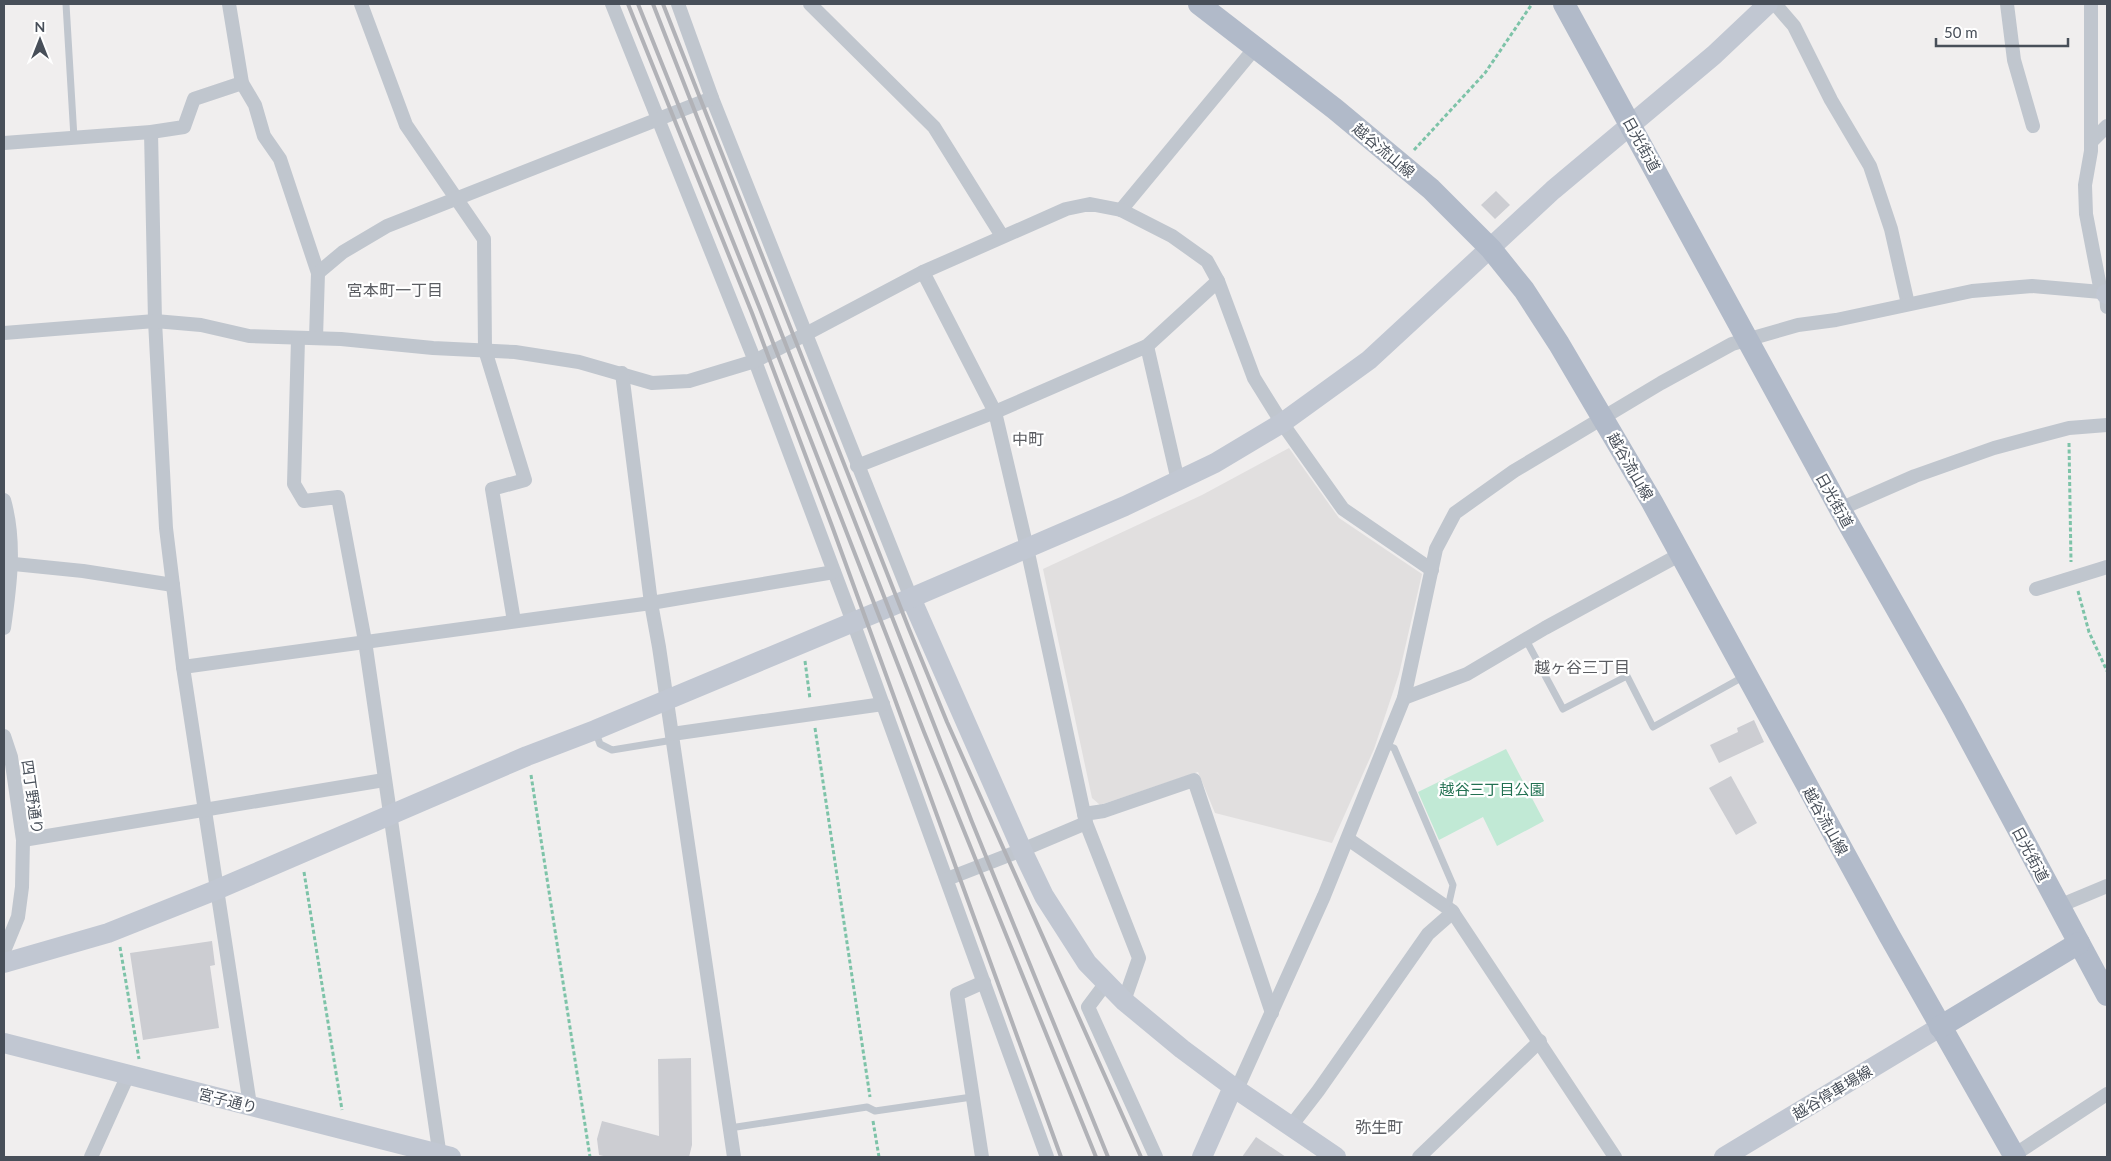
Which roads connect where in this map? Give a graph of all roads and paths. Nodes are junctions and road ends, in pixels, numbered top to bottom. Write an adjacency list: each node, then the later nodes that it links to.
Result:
1 (66, 4): 22 (lane)
2 (229, 4): 15 (street)
3 (361, 4): 26 (street)
4 (612, 4): 17 (street)
5 (678, 4): 16 (street)
6 (810, 4): 28 (street)
7 (1199, 4): 14 (main road, 越谷流山線)
8 (1532, 4): 25 (path)
9 (1564, 4): 18 (main road, 日光街道)
10 (1768, 4): 18 (street)
11 (1774, 4): 34 (street)
12 (2007, 4): 19 (street)
13 (2092, 4): 23 (street)
14 (1255, 48): 25 (main road, 越谷流山線); 27 (street)
15 (242, 83): 21 (street); 31 (street)
16 (712, 98): 17 (street); 37 (street)
17 (657, 121): 26 (street); 43 (street)
18 (1632, 125): 29 (street); 40 (main road, 日光街道)
19 (2033, 126)
20 (2107, 126): 23 (street)
21 (151, 132): 22 (street); 35 (street)
22 (74, 138): 24 (street)
23 (2092, 141): 33 (street)
24 (4, 143)
25 (1401, 164): 29 (main road, 越谷流山線)
26 (457, 198): 31 (street); 42 (street)
27 (1121, 210): 28 (street); 32 (street)
28 (1002, 236): 30 (street)
29 (1491, 249): 46 (main road, 越谷流山線); 47 (street)
30 (923, 272): 37 (street); 45 (street)
31 (318, 273): 38 (street)
32 (1218, 281): 41 (street); 47 (street)
33 (2105, 297): 34 (street)
34 (1908, 304): 40 (street)
35 (156, 321): 36 (street); 39 (street); 61 (street)
36 (4, 333)
37 (804, 333): 43 (street); 50 (street)
38 (316, 338): 39 (street); 42 (street)
39 (298, 339): 69 (street)
40 (1749, 339): 46 (street); 53 (main road, 日光街道)
41 (1148, 346): 45 (street); 51 (street)
42 (485, 350): 44 (street); 65 (street)
43 (755, 361): 44 (street); 59 (street)
44 (622, 373): 64 (street)
45 (995, 412): 50 (street); 54 (street)
46 (1603, 417): 55 (main road, 越谷流山線); 58 (street)
47 (1282, 423): 51 (street); 58 (street)
48 (2107, 425): 49 (street)
49 (2068, 428): 53 (street); 60 (path)
50 (857, 466): 63 (street)
51 (1178, 480): 54 (street)
52 (4, 500): 56 (street)
53 (1840, 509): 94 (main road, 日光街道)
54 (1027, 548): 63 (street); 86 (street)
55 (1681, 554): 68 (street); 73 (main road, 越谷流山線)
56 (8, 563): 61 (street); 67 (street)
57 (2107, 567): 60 (street)
58 (1432, 570): 74 (street)
59 (834, 572): 64 (street); 66 (street)
60 (2073, 577): 62 (street); 72 (path)
61 (173, 585): 71 (street)
62 (2036, 589)
63 (911, 598): 66 (street); 89 (street)
64 (651, 603): 65 (street); 75 (street)
65 (514, 621): 69 (street)
66 (853, 622): 75 (street); 76 (street)
67 (4, 628)
68 (1526, 640): 73 (lane); 74 (street)
69 (365, 641): 71 (street); 83 (street)
70 (805, 661): 77 (path)
71 (183, 667): 84 (street)
72 (2107, 671)
73 (1746, 675): 105 (main road, 越谷流山線)
74 (1404, 698): 81 (street)
75 (667, 700): 78 (street); 80 (street)
76 (883, 704): 77 (street); 91 (street)
77 (812, 714): 80 (street); 113 (path)
78 (595, 730): 80 (lane); 85 (street)
79 (4, 736): 88 (street, 四丁野通り)
80 (672, 737): 116 (street)
81 (1385, 745): 87 (street); 95 (lane)
82 (531, 775): 120 (path)
83 (384, 780): 84 (street); 85 (street)
84 (206, 810): 88 (street); 93 (street)
85 (392, 816): 93 (street); 117 (street)
86 (1085, 818): 89 (street); 103 (street); 104 (street)
87 (1348, 839): 95 (street); 104 (street)
88 (23, 840): 98 (street, 四丁野通り)
89 (1022, 850): 91 (street); 101 (street)
90 (304, 868): 114 (path)
91 (947, 879): 100 (street)
92 (2107, 886): 94 (street)
93 (216, 890): 99 (street); 112 (street)
94 (2059, 906): 96 (main road, 日光街道)
95 (1450, 909): 106 (street); 115 (street)
96 (2079, 943): 102 (main road, 日光街道); 105 (main road)
97 (120, 944): 108 (path)
98 (4, 950)
99 (4, 964)
100 (984, 982): 111 (street); 124 (street)
101 (1106, 983): 103 (street); 125 (street)
102 (2107, 995)
103 (1124, 1001): 109 (street)
104 (1272, 1012): 109 (street)
105 (1940, 1027): 118 (main road, 越谷流山線); 130 (street, 越谷停車場線)
106 (1540, 1041): 128 (street); 129 (street)
107 (4, 1043): 108 (street, 宮子通り)
108 (136, 1077): 112 (street, 宮子通り); 119 (street)
109 (1235, 1088): 115 (street); 126 (street)
110 (2107, 1094): 118 (street)
111 (972, 1097): 113 (lane); 123 (street)
112 (250, 1105): 117 (street, 宮子通り)
113 (872, 1109): 116 (lane); 122 (path)
114 (344, 1120)
115 (1291, 1126): 127 (street)
116 (730, 1128): 121 (street)
117 (444, 1156)
118 (2014, 1156)
119 (91, 1157)
120 (590, 1157)
121 (734, 1157)
122 (878, 1157)
123 (982, 1157)
124 (1047, 1157)
125 (1156, 1157)
126 (1202, 1157)
127 (1336, 1157)
128 (1419, 1157)
129 (1615, 1157)
130 (1724, 1157)

